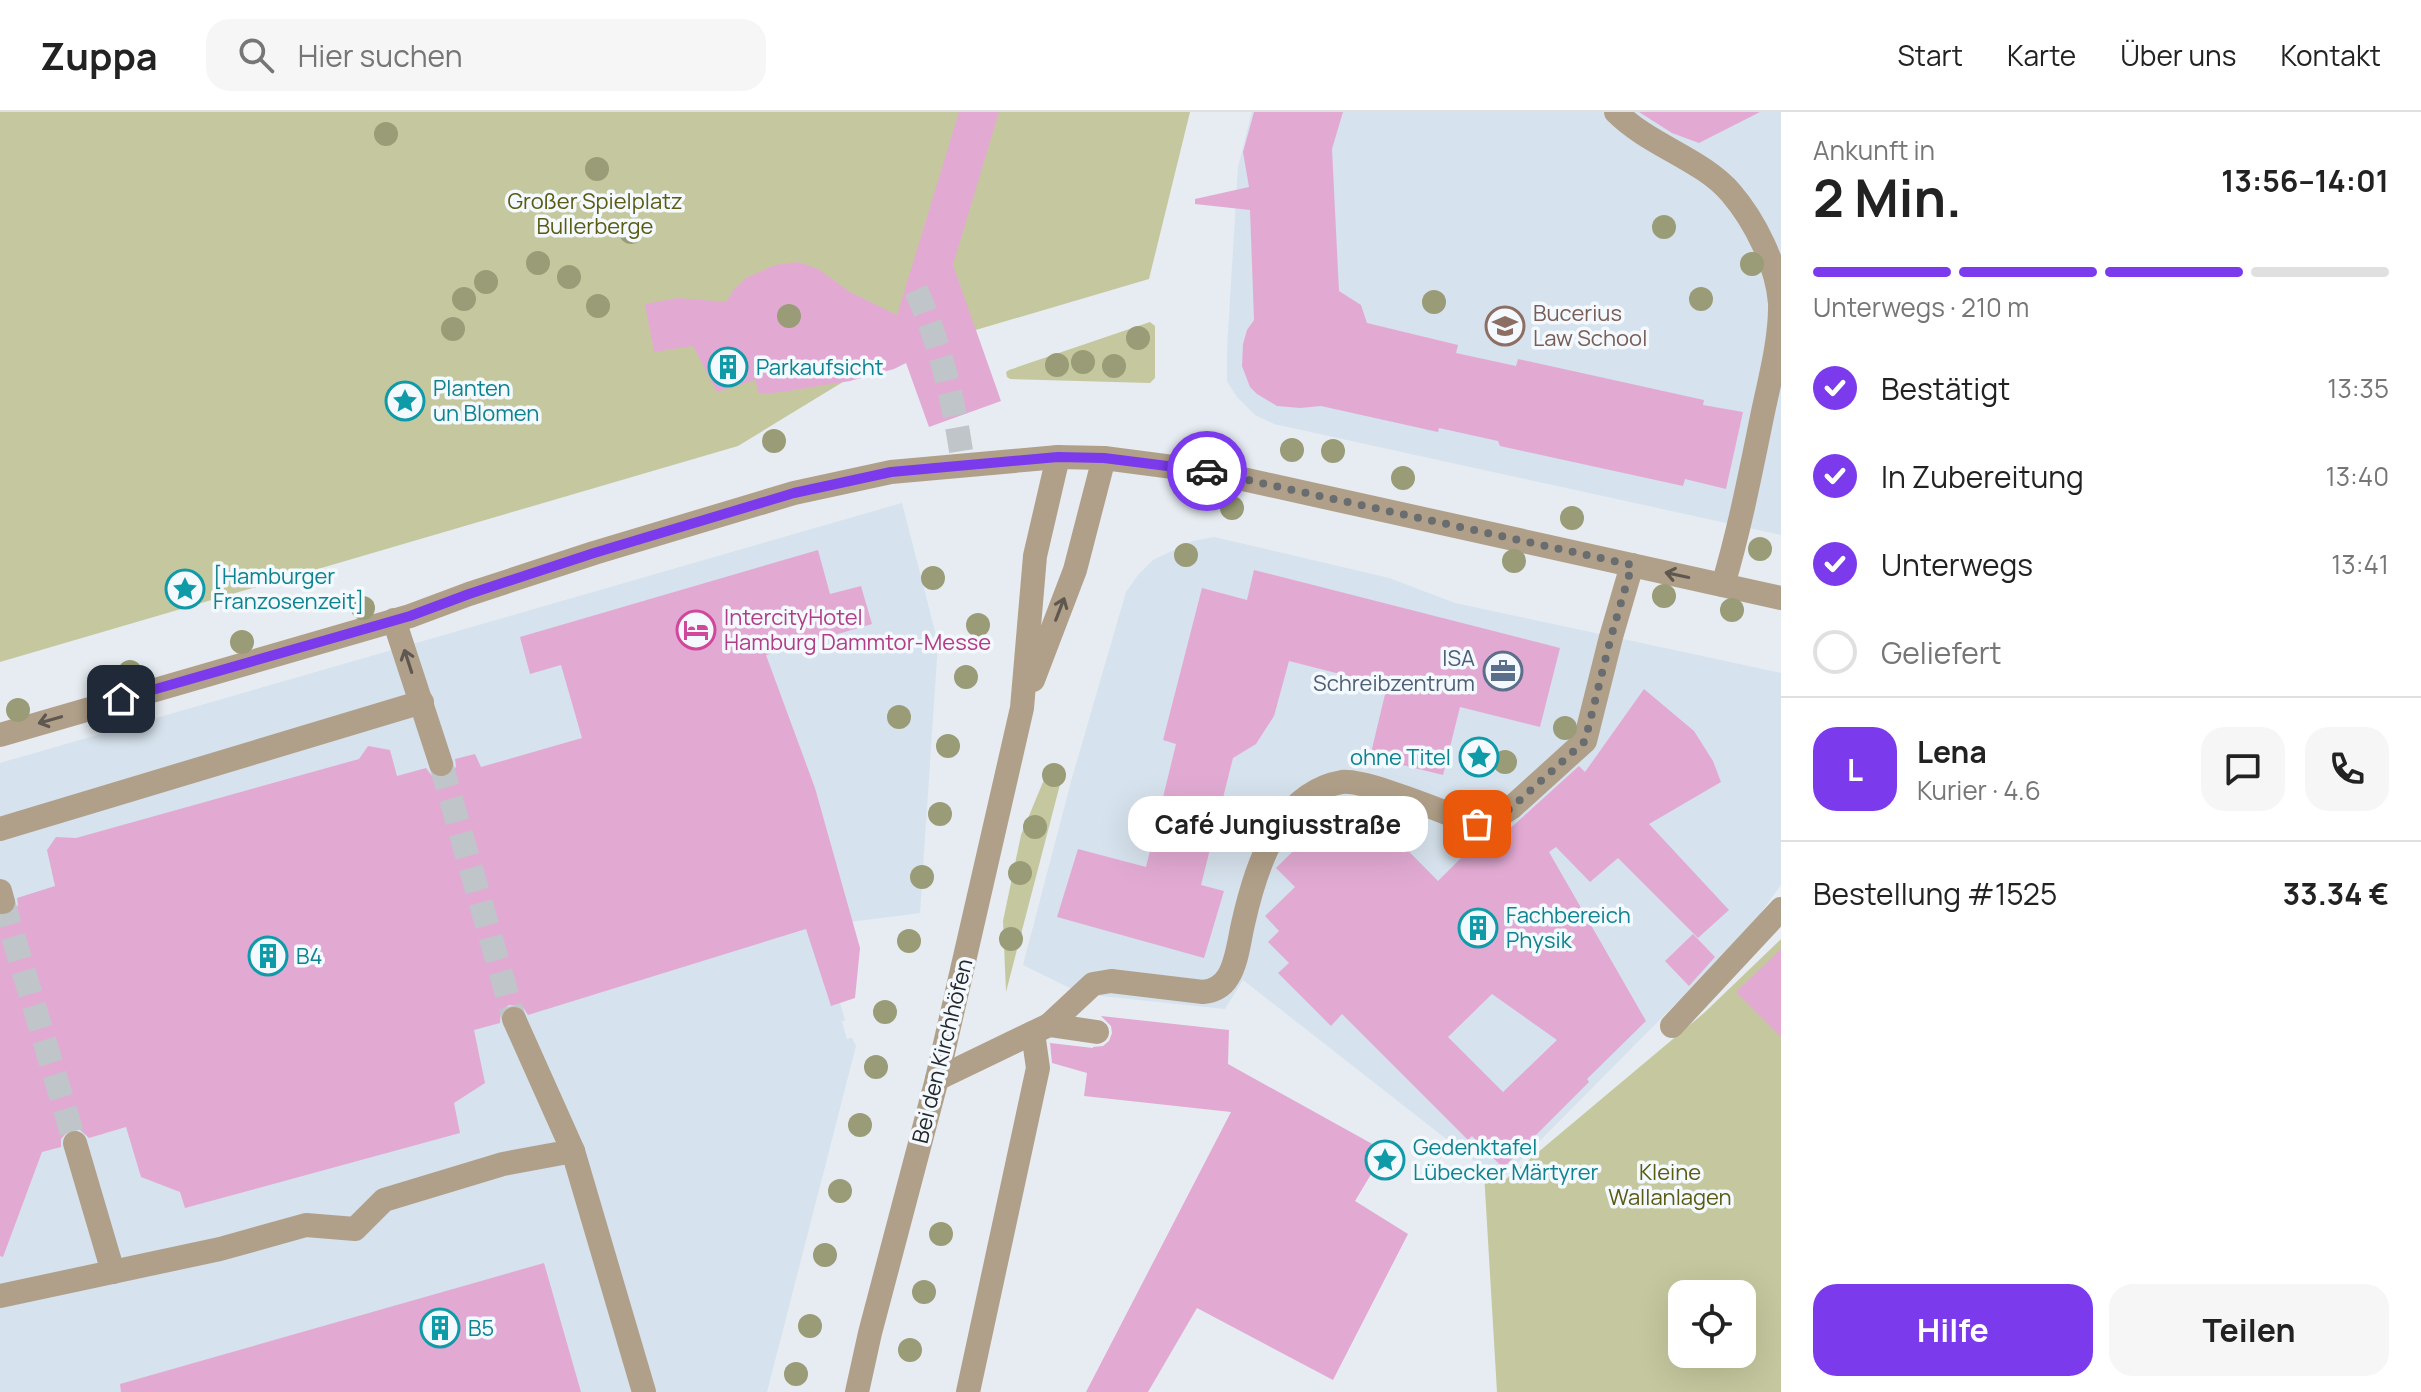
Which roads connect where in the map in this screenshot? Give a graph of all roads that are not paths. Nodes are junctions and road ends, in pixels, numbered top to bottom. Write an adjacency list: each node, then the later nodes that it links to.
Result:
1 (1616, 112): 2 (street)
2 (1780, 322): 6 (street)
3 (1058, 457): 4 (street); 8 (street); 10 (street, Bei den Kirchhöfen)
4 (1104, 458): 5 (street); 10 (street, Bei den Kirchhöfen, one-way to 4)
5 (1632, 565): 6 (street, one-way to 5); 17 (street)
6 (1723, 585): 7 (street)
7 (1781, 598)
8 (394, 620): 9 (street, one-way to 8); 11 (street, one-way to 11)
9 (422, 702): 12 (street); 13 (street)
10 (1022, 708): 19 (street, Bei den Kirchhöfen)
11 (0, 735)
12 (441, 764)
13 (0, 829)
14 (1781, 909): 16 (street)
15 (514, 1019): 21 (street)
16 (1672, 1026)
17 (1041, 1029): 18 (street); 19 (street); 26 (street)
18 (1097, 1032)
19 (937, 1079): 25 (street, Bei den Kirchhöfen)
20 (75, 1143): 22 (street)
21 (573, 1151): 22 (street); 24 (street)
22 (113, 1272): 23 (street)
23 (0, 1296)
24 (644, 1392)
25 (857, 1392)
26 (968, 1392)

